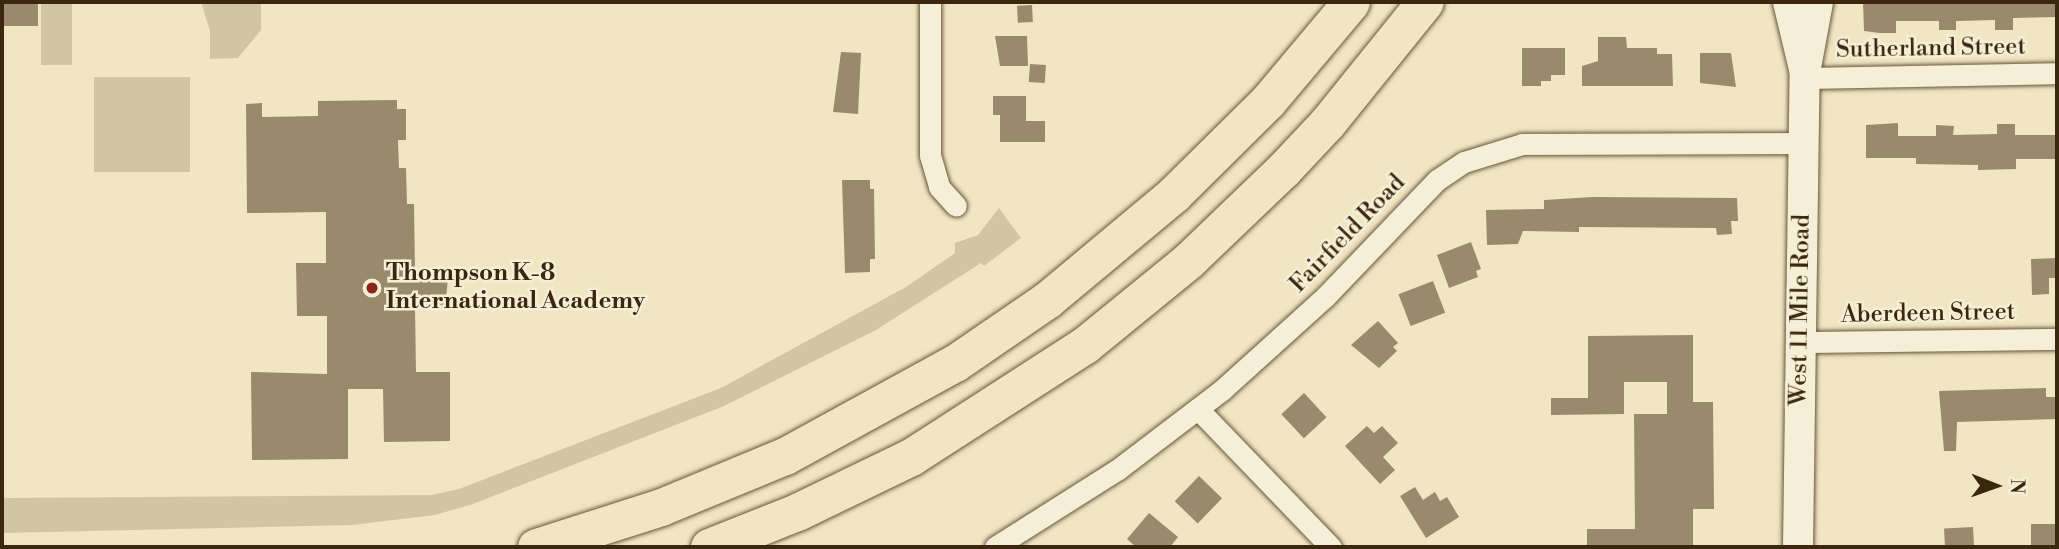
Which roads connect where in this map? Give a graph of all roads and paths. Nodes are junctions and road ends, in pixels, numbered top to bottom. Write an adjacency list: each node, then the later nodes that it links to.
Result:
1 (930, 2): 9 (street)
2 (1351, 2): 13 (highway)
3 (1425, 2): 14 (highway)
4 (1788, 2): 7 (main road, West 11 Mile Road)
5 (1818, 2): 7 (main road, West 11 Mile Road)
6 (2057, 73): 7 (street, Sutherland Street)
7 (1805, 75): 8 (main road, West 11 Mile Road)
8 (1804, 143): 11 (main road, West 11 Mile Road); 12 (street, Fairfield Road)
9 (956, 206)
10 (2057, 338): 11 (street, Aberdeen Street)
11 (1800, 342): 17 (main road, West 11 Mile Road)
12 (1198, 409): 15 (street, Fairfield Road); 16 (street)
13 (536, 547)
14 (709, 547)
15 (995, 547)
16 (1331, 547)
17 (1798, 547)

